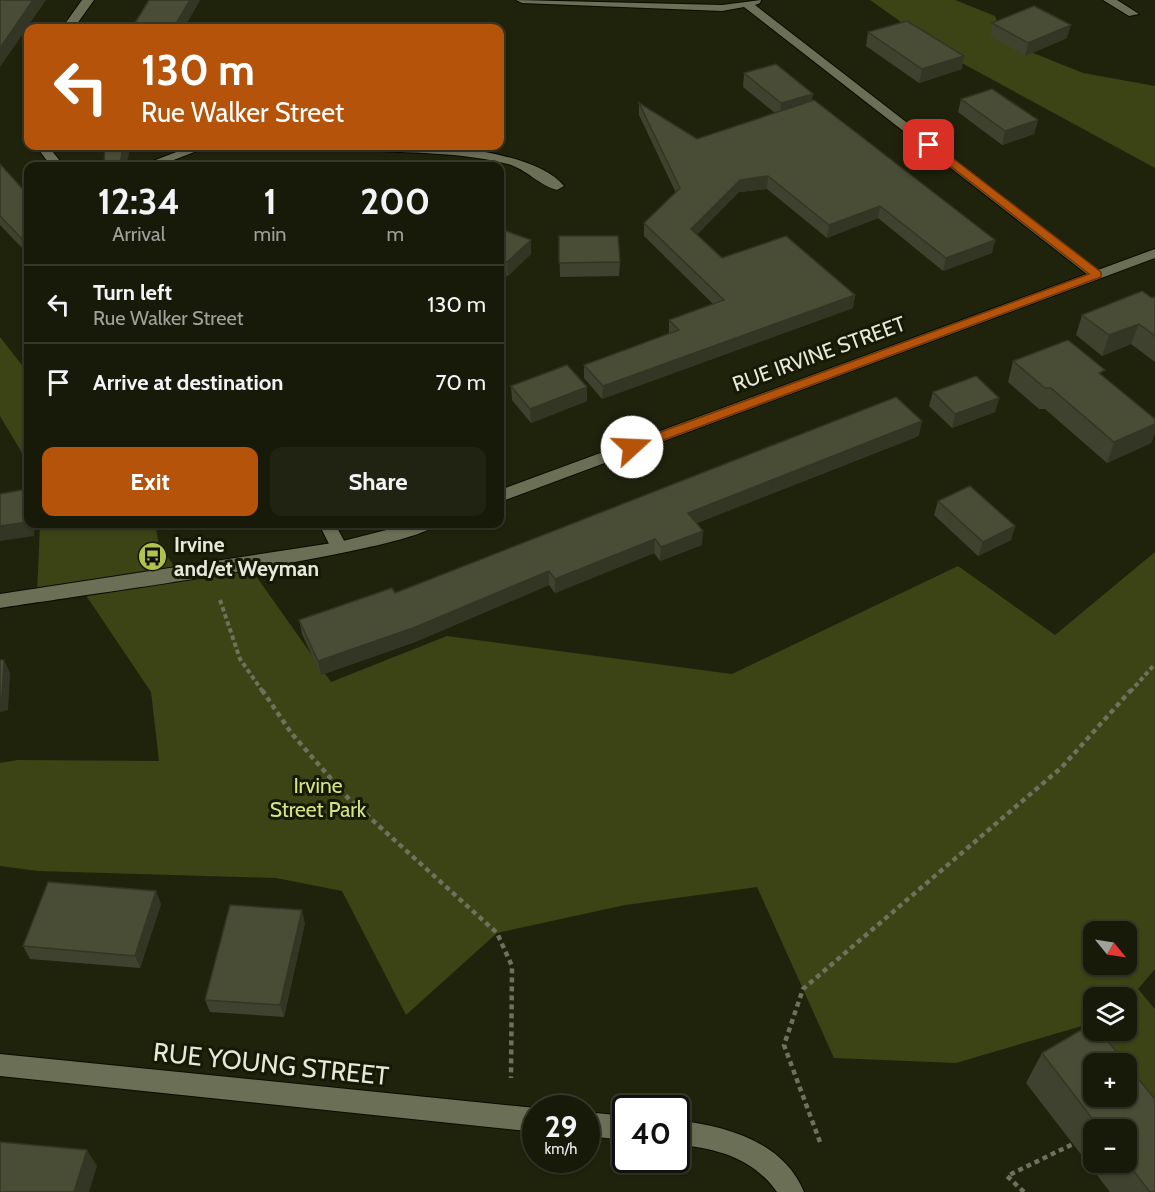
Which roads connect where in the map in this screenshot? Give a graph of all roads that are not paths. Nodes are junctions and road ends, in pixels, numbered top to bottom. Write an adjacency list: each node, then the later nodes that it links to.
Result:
1 (88, 0): 7 (street)
2 (522, 0): 5 (street)
3 (761, 0): 5 (street)
4 (1109, 0): 6 (street)
5 (747, 4): 15 (street)
6 (1133, 14)
7 (71, 24)
8 (45, 150): 11 (street)
9 (192, 150): 12 (street)
10 (416, 150): 13 (street)
11 (55, 162)
12 (158, 162)
13 (557, 186)
14 (1155, 253): 15 (street, RUE IRVINE STREET)
15 (1097, 275): 16 (street, RUE IRVINE STREET)
16 (504, 495)
17 (329, 528): 19 (street)
18 (416, 528): 19 (street)
19 (339, 548): 20 (street)
20 (0, 601)
21 (0, 1065): 22 (street, RUE YOUNG STREET)
22 (522, 1119)
23 (690, 1133): 24 (street)
24 (792, 1192)

